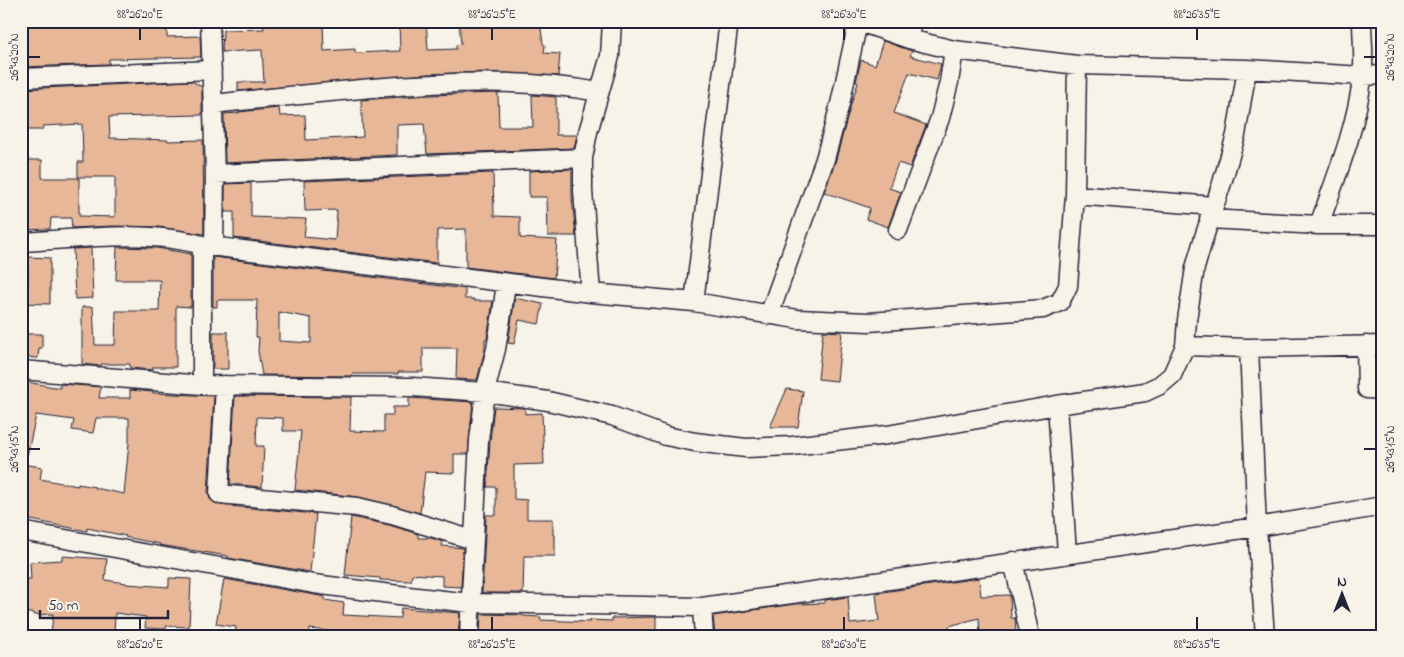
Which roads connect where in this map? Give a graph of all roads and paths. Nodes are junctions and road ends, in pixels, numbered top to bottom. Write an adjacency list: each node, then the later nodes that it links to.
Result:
1 (210, 21): 11 (street)
2 (612, 21): 15 (street)
3 (729, 21): 28 (street)
4 (858, 21): 7 (street); 29 (street)
5 (912, 21): 7 (street)
6 (1362, 21): 13 (street)
7 (909, 39): 8 (street)
8 (954, 50): 9 (street); 23 (street)
9 (1076, 65): 10 (street); 19 (street)
10 (1247, 69): 13 (street); 20 (street)
11 (212, 70): 14 (street); 16 (street)
12 (1383, 75): 13 (street)
13 (1363, 76): 21 (street)
14 (21, 78)
15 (599, 92): 16 (street); 17 (street)
16 (213, 104): 18 (street)
17 (583, 158): 18 (street); 27 (street)
18 (216, 174): 25 (street)
19 (1075, 195): 20 (street); 29 (street)
20 (1212, 213): 21 (street); 31 (street)
21 (1319, 225): 22 (street)
22 (1383, 225)
23 (898, 230)
24 (21, 242): 25 (street)
25 (208, 245): 26 (street); 34 (street)
26 (506, 283): 27 (street); 37 (street)
27 (591, 293): 28 (street)
28 (694, 302): 29 (street)
29 (770, 315)
30 (1374, 345): 32 (street); 36 (street)
31 (1185, 346): 32 (street); 38 (street)
32 (1249, 348): 40 (street)
33 (21, 370): 34 (street)
34 (202, 385): 35 (street)
35 (225, 385): 37 (street); 42 (street)
36 (1383, 390)
37 (485, 392): 38 (street); 42 (street)
38 (1058, 405): 43 (street)
39 (1383, 506): 40 (street)
40 (1257, 527): 43 (street); 50 (street)
41 (21, 530): 45 (street)
42 (473, 540): 45 (street)
43 (1067, 553): 44 (street)
44 (1013, 561): 46 (street); 49 (street)
45 (470, 602): 46 (street); 47 (street)
46 (702, 606): 48 (street)
47 (469, 636)
48 (704, 636)
49 (1030, 636)
50 (1265, 636)

